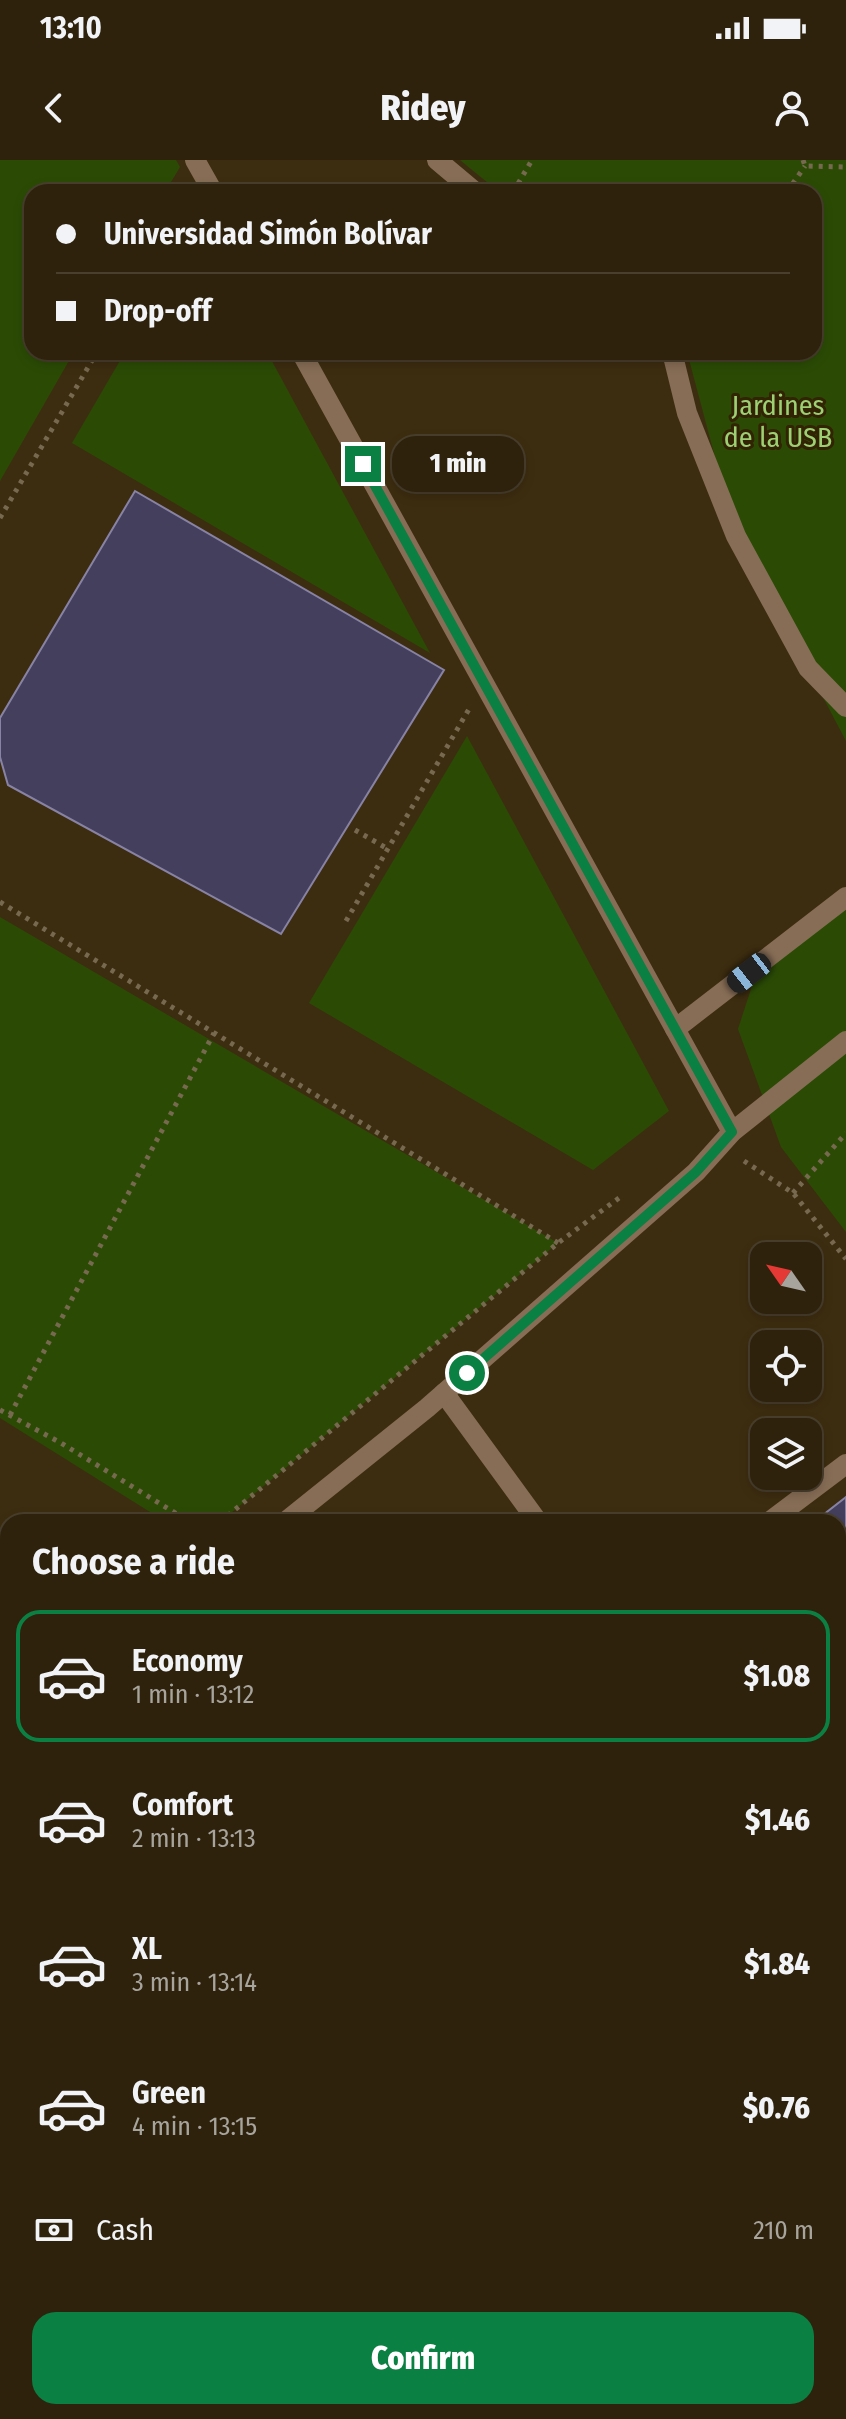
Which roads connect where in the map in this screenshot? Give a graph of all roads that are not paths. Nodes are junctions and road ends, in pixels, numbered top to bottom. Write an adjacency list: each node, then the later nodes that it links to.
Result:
1 (195, 160): 3 (lane)
2 (437, 160): 4 (lane)
3 (208, 184)
4 (466, 184)
5 (305, 360): 9 (lane)
6 (674, 360): 7 (lane)
7 (846, 707)
8 (846, 897): 9 (lane)
9 (675, 1029): 11 (lane)
10 (846, 1041): 11 (lane)
11 (726, 1139): 12 (lane)
12 (444, 1393): 14 (lane); 15 (lane)
13 (846, 1464): 16 (lane)
14 (295, 1514)
15 (532, 1514)
16 (780, 1514)

